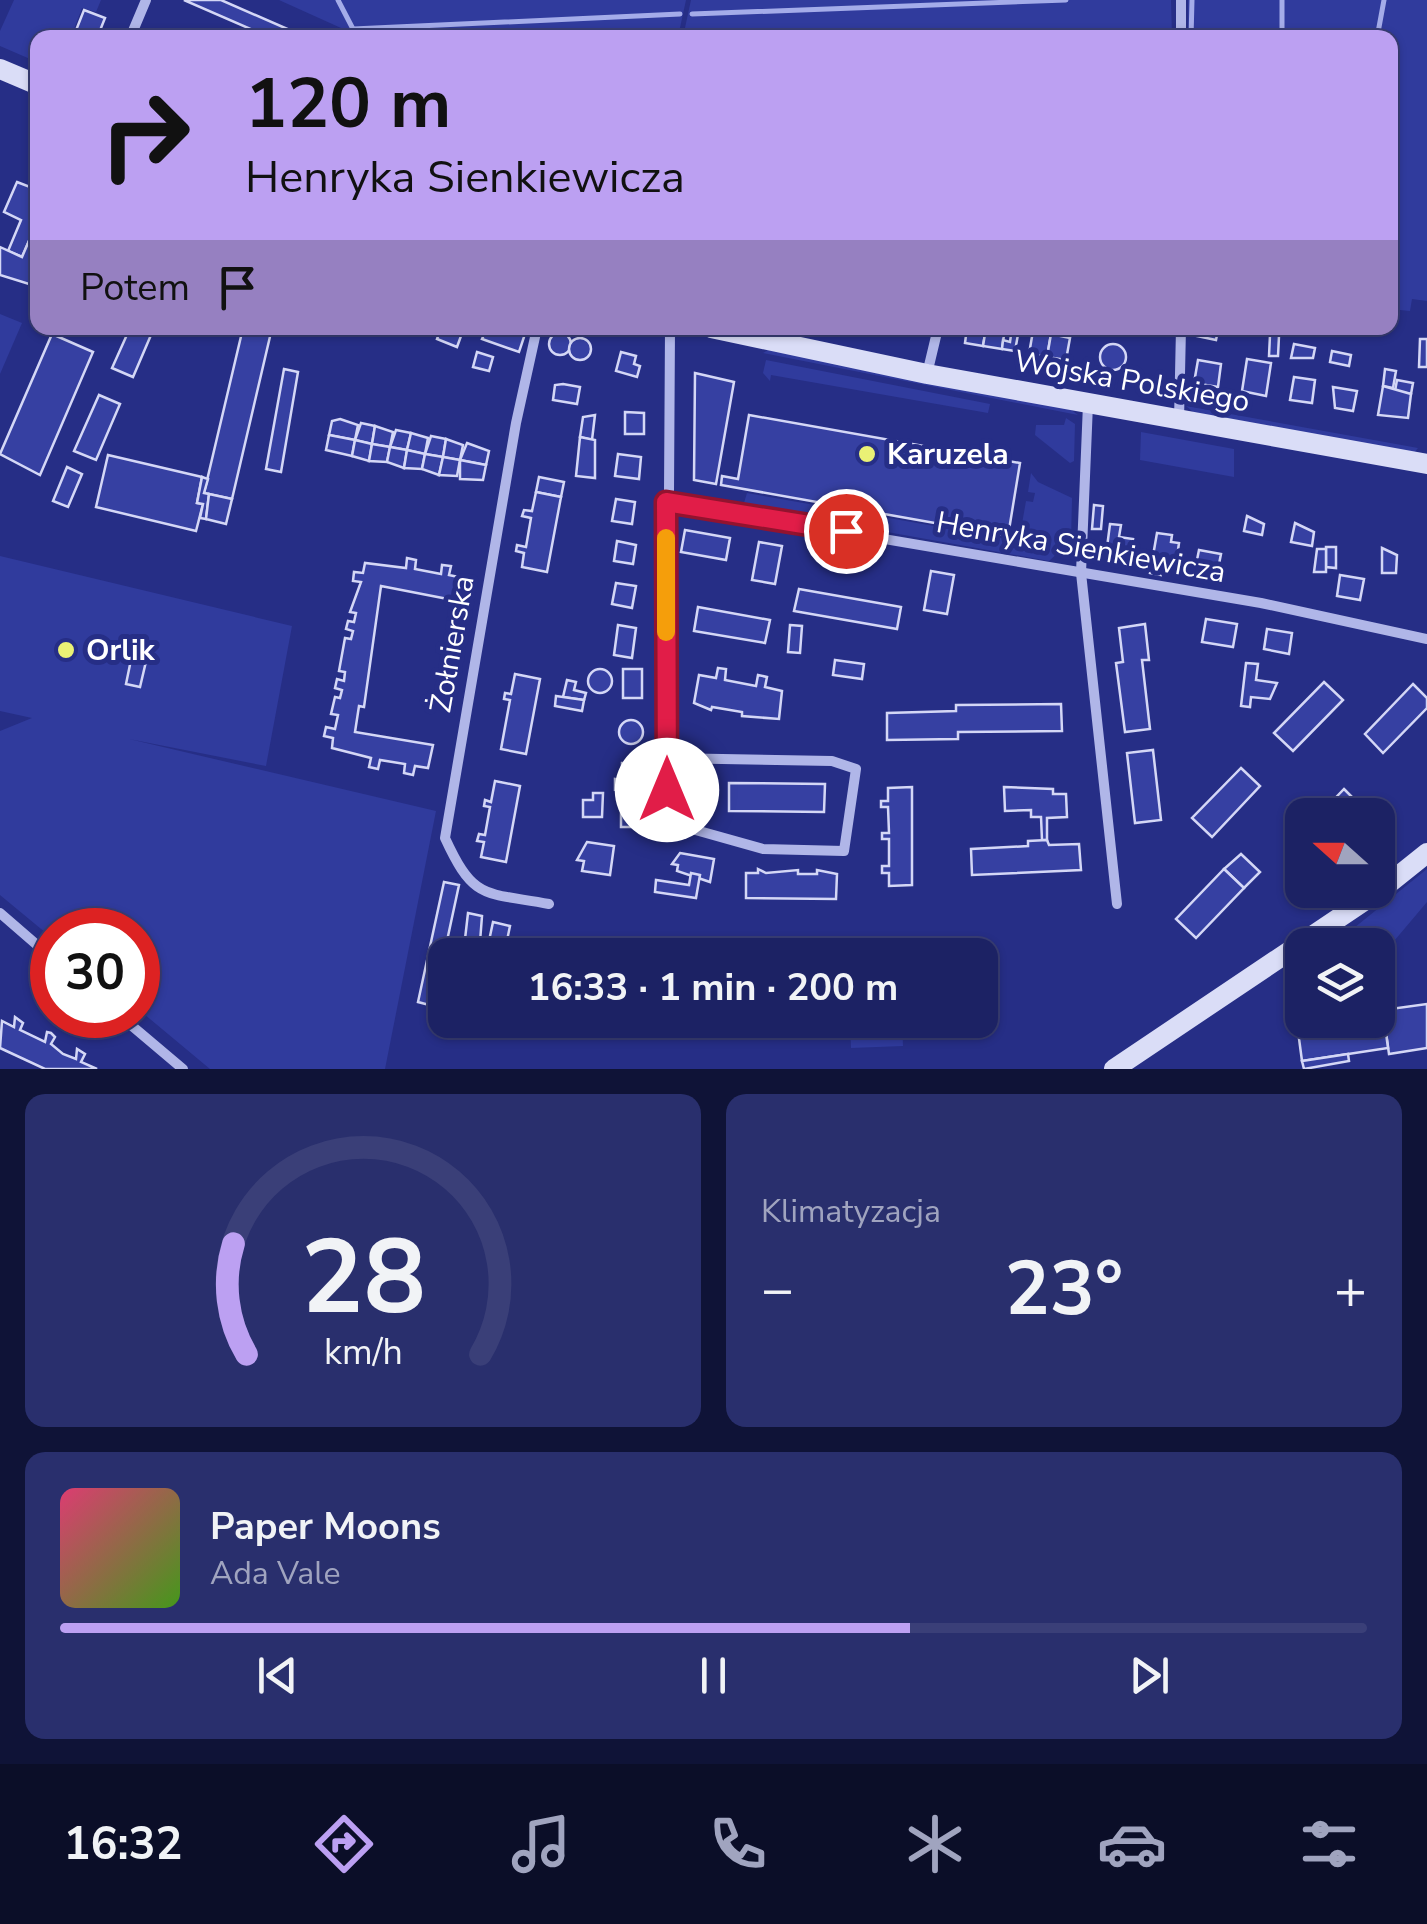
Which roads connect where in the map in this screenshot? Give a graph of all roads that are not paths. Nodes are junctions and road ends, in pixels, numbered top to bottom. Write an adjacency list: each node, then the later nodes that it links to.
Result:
1 (146, 0): 3 (street)
2 (1181, 0): 4 (street)
3 (133, 30)
4 (1181, 30)
5 (0, 68): 6 (street)
6 (30, 81)
7 (535, 335): 24 (street, Żołnierska)
8 (670, 335): 16 (street)
9 (744, 335): 12 (street, Wojska Polskiego)
10 (936, 335): 12 (street)
11 (1180, 335): 14 (street)
12 (927, 374): 13 (street, Wojska Polskiego)
13 (1088, 403): 14 (street, Wojska Polskiego); 17 (street)
14 (1179, 420): 15 (street, Wojska Polskiego)
15 (1427, 464)
16 (666, 502): 17 (street, Henryka Sienkiewicza); 19 (street)
17 (1081, 573): 18 (street, Henryka Sienkiewicza); 25 (street)
18 (1427, 638)
19 (666, 758): 19 (street)
20 (1427, 836): 22 (street)
21 (1427, 853): 23 (street)
22 (1395, 874)
23 (1395, 879)
24 (548, 904)
25 (1117, 904)
26 (1354, 908): 31 (street)
27 (0, 913): 28 (street)
28 (30, 939)
29 (146, 1038): 30 (street)
30 (182, 1069)
31 (1114, 1069)

